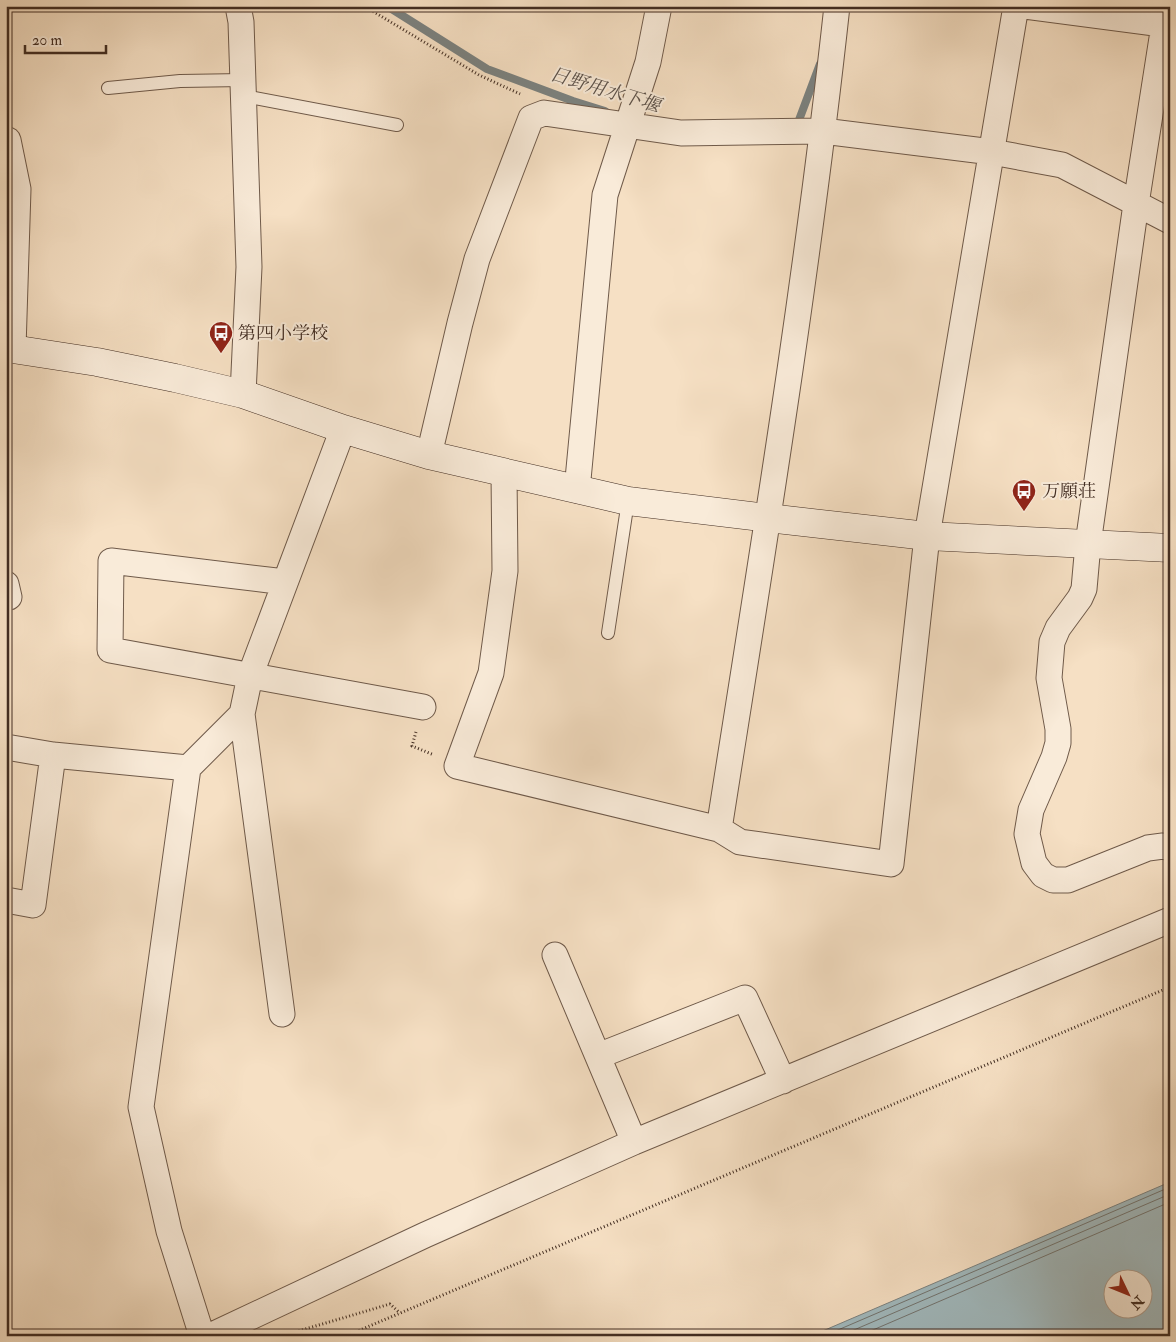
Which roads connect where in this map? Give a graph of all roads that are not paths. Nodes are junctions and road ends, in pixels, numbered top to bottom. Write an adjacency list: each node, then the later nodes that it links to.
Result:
1 (238, 6): 8 (street)
2 (659, 6): 9 (street)
3 (836, 6): 11 (street)
4 (1016, 6): 13 (street)
5 (1025, 6): 6 (street)
6 (1167, 18): 14 (street)
7 (108, 88): 8 (lane)
8 (244, 88): 10 (lane); 17 (street)
9 (628, 124): 11 (street); 19 (street); 21 (street)
10 (397, 125)
11 (823, 131): 13 (street); 23 (street)
12 (6, 140): 16 (street)
13 (992, 152): 14 (street); 24 (street)
14 (1136, 204): 15 (street); 25 (street)
15 (1170, 221)
16 (10, 348): 17 (main road)
17 (243, 394): 18 (main road)
18 (343, 429): 19 (main road); 27 (street)
19 (429, 455): 20 (main road)
20 (504, 473): 21 (main road); 35 (street)
21 (577, 490): 22 (main road)
22 (628, 501): 23 (main road); 28 (lane)
23 (768, 518): 24 (main road); 35 (street)
24 (928, 536): 25 (main road); 35 (street)
25 (1088, 544): 26 (main road); 36 (street)
26 (1170, 548)
27 (285, 582): 29 (street); 29 (street)
28 (608, 633)
29 (250, 676): 30 (street); 31 (street)
30 (424, 707)
31 (242, 714): 34 (street); 40 (street)
32 (6, 747): 33 (street)
33 (53, 755): 34 (street); 37 (street)
34 (188, 768): 44 (street)
35 (719, 829)
36 (1170, 848)
37 (6, 900)
38 (1170, 920): 42 (street)
39 (555, 955): 41 (street)
40 (282, 1014)
41 (598, 1056): 42 (street); 43 (street)
42 (783, 1081): 43 (street)
43 (634, 1142): 45 (street)
44 (202, 1336)
45 (210, 1336)

